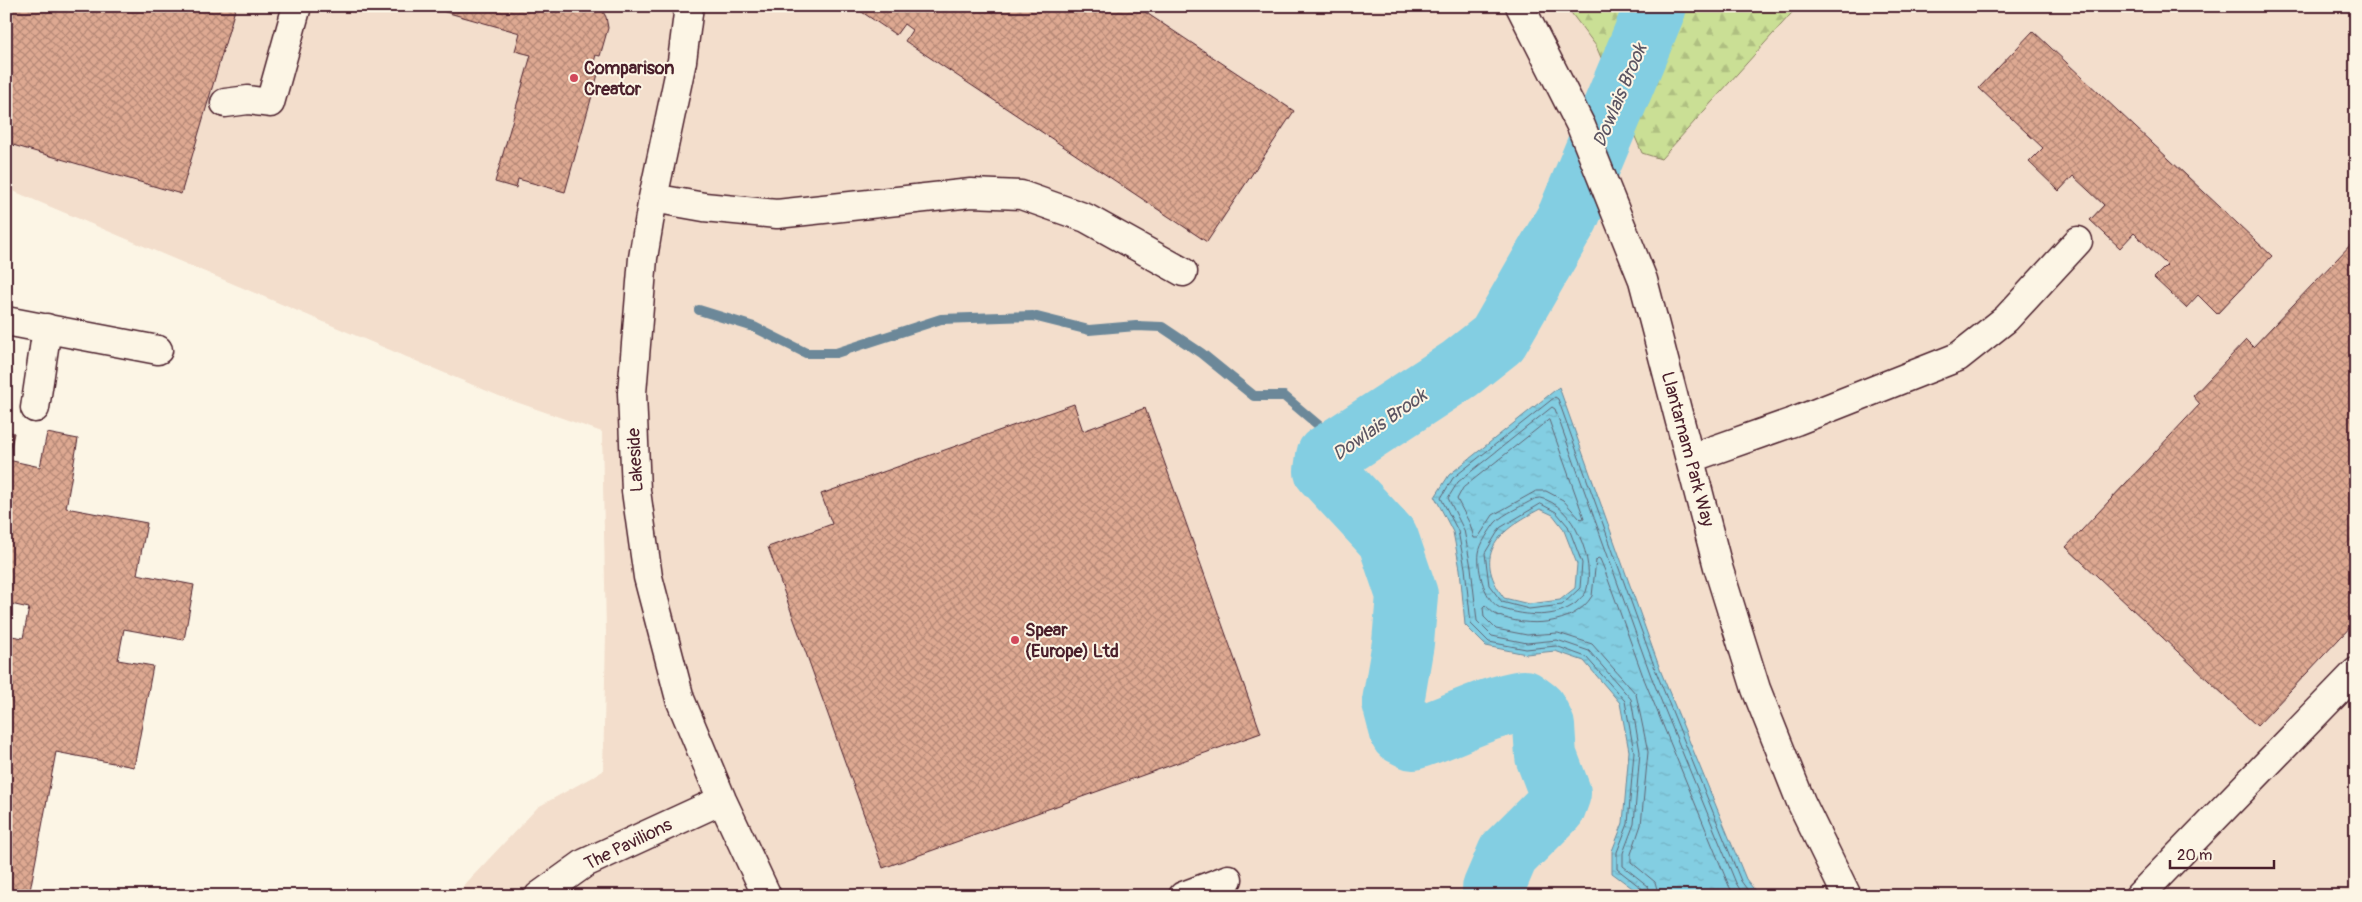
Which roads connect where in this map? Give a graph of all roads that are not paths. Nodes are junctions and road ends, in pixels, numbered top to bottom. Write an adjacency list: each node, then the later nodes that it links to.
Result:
1 (297, 6): 4 (street)
2 (689, 6): 5 (street, Lakeside)
3 (1520, 6): 12 (street, Llantarnam Park Way)
4 (225, 103)
5 (653, 198): 7 (street); 14 (street, Lakeside)
6 (2078, 241): 12 (street)
7 (1183, 272)
8 (6, 320): 9 (street)
9 (48, 328): 10 (street); 11 (street)
10 (158, 350)
11 (35, 408)
12 (1690, 458): 19 (street, Llantarnam Park Way)
13 (2356, 672): 20 (street)
14 (722, 800): 16 (street, The Pavilions); 17 (street, Lakeside)
15 (1228, 878): 18 (street)
16 (539, 896)
17 (766, 896)
18 (1183, 896)
19 (1847, 896)
20 (2139, 896)

